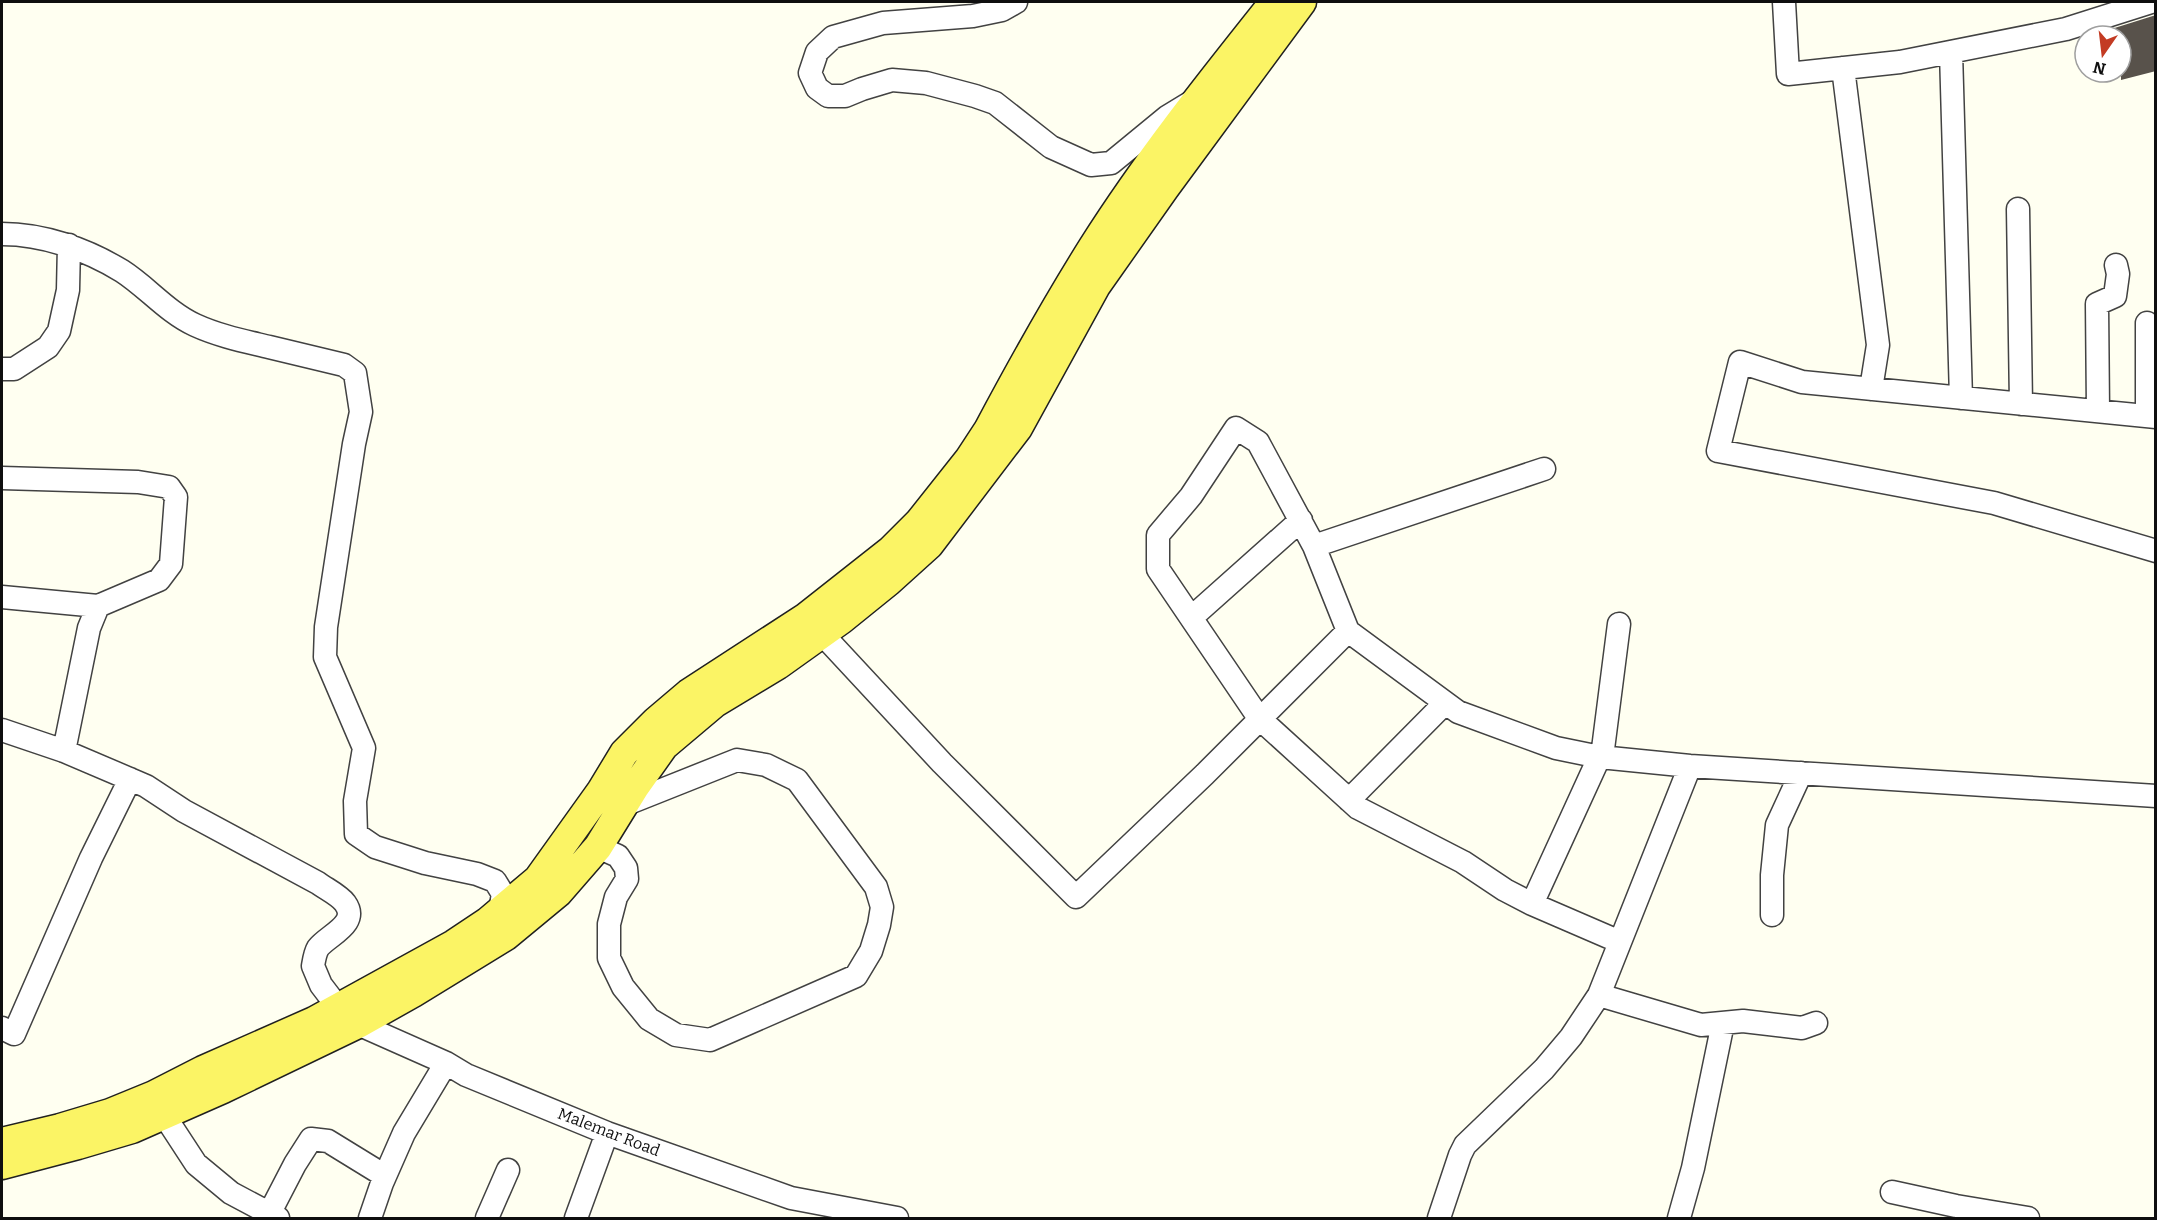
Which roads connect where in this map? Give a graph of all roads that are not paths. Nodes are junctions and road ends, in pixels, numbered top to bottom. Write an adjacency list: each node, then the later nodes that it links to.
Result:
1 (1016, 2): 8 (street)
2 (1274, 2): 8 (main road)
3 (1302, 2): 9 (main road)
4 (1784, 2): 7 (street)
5 (2151, 2): 6 (street)
6 (1951, 52): 7 (street); 17 (street)
7 (1843, 68): 16 (street)
8 (1197, 99): 9 (main road)
9 (1154, 179): 30 (main road)
10 (2019, 209): 18 (street)
11 (2, 234): 12 (street)
12 (69, 245): 15 (street); 45 (street)
13 (2116, 265): 19 (street)
14 (2147, 323): 20 (street)
15 (2, 369)
16 (1871, 389): 17 (street); 25 (street)
17 (1961, 398): 18 (street)
18 (2021, 404): 19 (street)
19 (2098, 411): 20 (street)
20 (2151, 417)
21 (1544, 469): 24 (street)
22 (2, 478): 27 (street)
23 (1300, 520): 24 (street); 28 (street); 28 (street)
24 (1314, 546): 31 (street)
25 (2156, 551)
26 (2, 597): 27 (street)
27 (98, 606): 35 (street)
28 (1191, 618): 33 (street)
29 (1618, 624): 36 (street)
30 (814, 625): 33 (street); 42 (main road); 45 (main road)
31 (1348, 631): 32 (street); 33 (street)
32 (1445, 703): 36 (street); 41 (street)
33 (1259, 718): 41 (street)
34 (2, 729): 35 (street)
35 (64, 751): 39 (street)
36 (1600, 757): 37 (street); 44 (street)
37 (1690, 766): 38 (street); 47 (street)
38 (1802, 773): 40 (street); 46 (street)
39 (130, 779): 49 (street); 52 (street)
40 (2156, 796)
41 (1349, 800): 44 (street)
42 (624, 805): 43 (main road); 43 (street)
43 (598, 847): 49 (main road)
44 (1532, 904): 47 (street)
45 (500, 911): 49 (main road)
46 (1773, 915)
47 (1620, 942): 48 (street)
48 (1599, 995): 50 (street); 66 (street)
49 (347, 1015): 53 (street, Malemar Road); 54 (main road); 56 (main road)
50 (1723, 1023): 51 (street); 67 (street)
51 (1816, 1023)
52 (2, 1028)
53 (447, 1063): 55 (street, Malemar Road); 59 (street)
54 (164, 1114): 57 (main road); 61 (street)
55 (607, 1133): 64 (street); 65 (street, Malemar Road)
56 (2, 1142)
57 (2, 1165)
58 (508, 1170): 63 (street)
59 (385, 1176): 61 (street); 62 (street)
60 (1892, 1192): 68 (street)
61 (272, 1217)
62 (370, 1218)
63 (487, 1218)
64 (576, 1218)
65 (897, 1218)
66 (1439, 1218)
67 (1681, 1218)
68 (2028, 1218)

